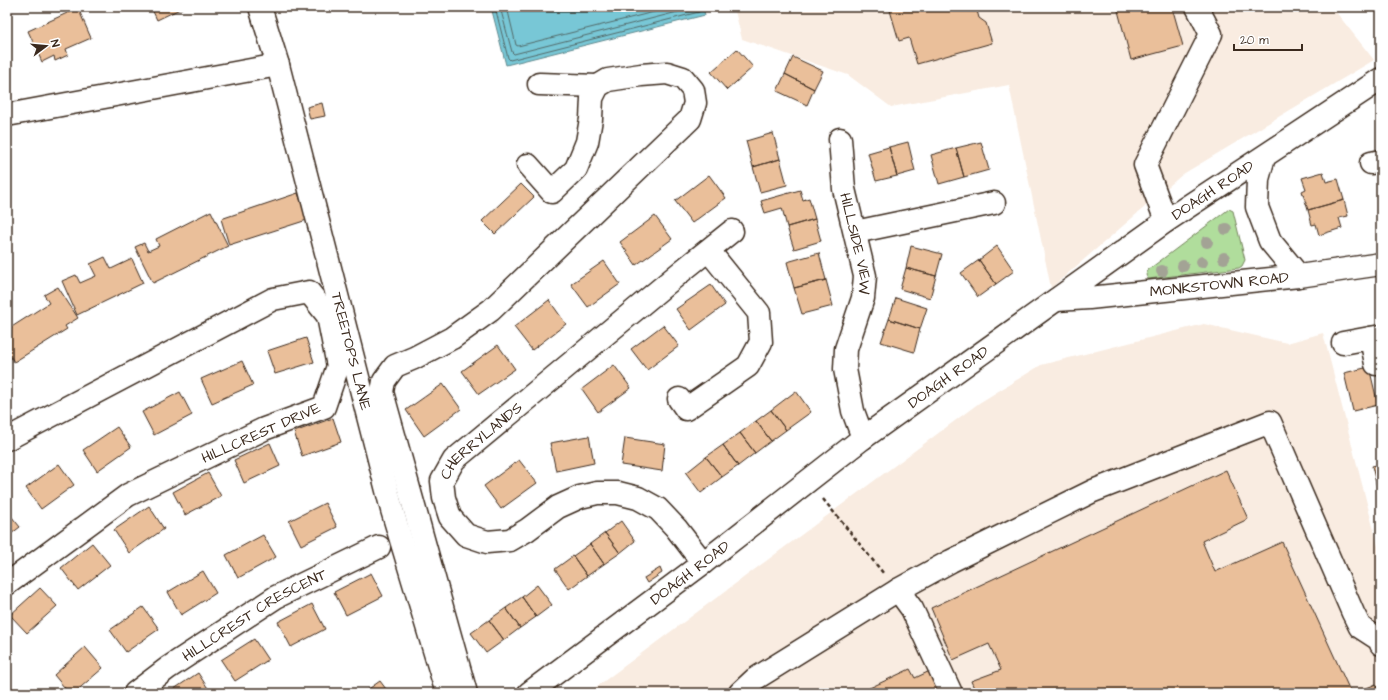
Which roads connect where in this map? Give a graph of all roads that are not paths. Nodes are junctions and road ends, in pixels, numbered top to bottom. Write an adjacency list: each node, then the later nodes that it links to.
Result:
1 (260, 7): 3 (street, TREETOPS LANE)
2 (1197, 7): 12 (street)
3 (278, 65): 7 (street); 31 (street, TREETOPS LANE)
4 (1381, 79): 9 (street, DOAGH ROAD)
5 (539, 84): 6 (street)
6 (598, 86): 10 (street); 32 (street)
7 (7, 115)
8 (840, 139): 14 (street, HILLSIDE VIEW)
9 (1264, 157): 12 (street, DOAGH ROAD); 17 (street)
10 (528, 165)
11 (994, 203): 14 (street)
12 (1166, 221): 18 (street, DOAGH ROAD)
13 (732, 231): 15 (street, CHERRYLANDS)
14 (855, 232): 23 (street, HILLSIDE VIEW)
15 (709, 250): 22 (street); 26 (street, CHERRYLANDS)
16 (1381, 264): 17 (street, MONKSTOWN ROAD)
17 (1299, 276): 18 (street, MONKSTOWN ROAD)
18 (1056, 300): 23 (street, DOAGH ROAD)
19 (1376, 337): 20 (street); 21 (street)
20 (1343, 343)
21 (1376, 364)
22 (679, 398)
23 (863, 438): 26 (street, DOAGH ROAD)
24 (7, 439): 27 (street, HILLCREST DRIVE)
25 (379, 547): 30 (street, HILLCREST CRESCENT)
26 (703, 563): 33 (street, DOAGH ROAD)
27 (7, 584)
28 (898, 590): 29 (street); 34 (street); 35 (street)
29 (1381, 644)
30 (136, 693)
31 (447, 693)
32 (466, 693)
33 (529, 693)
34 (740, 693)
35 (951, 693)

